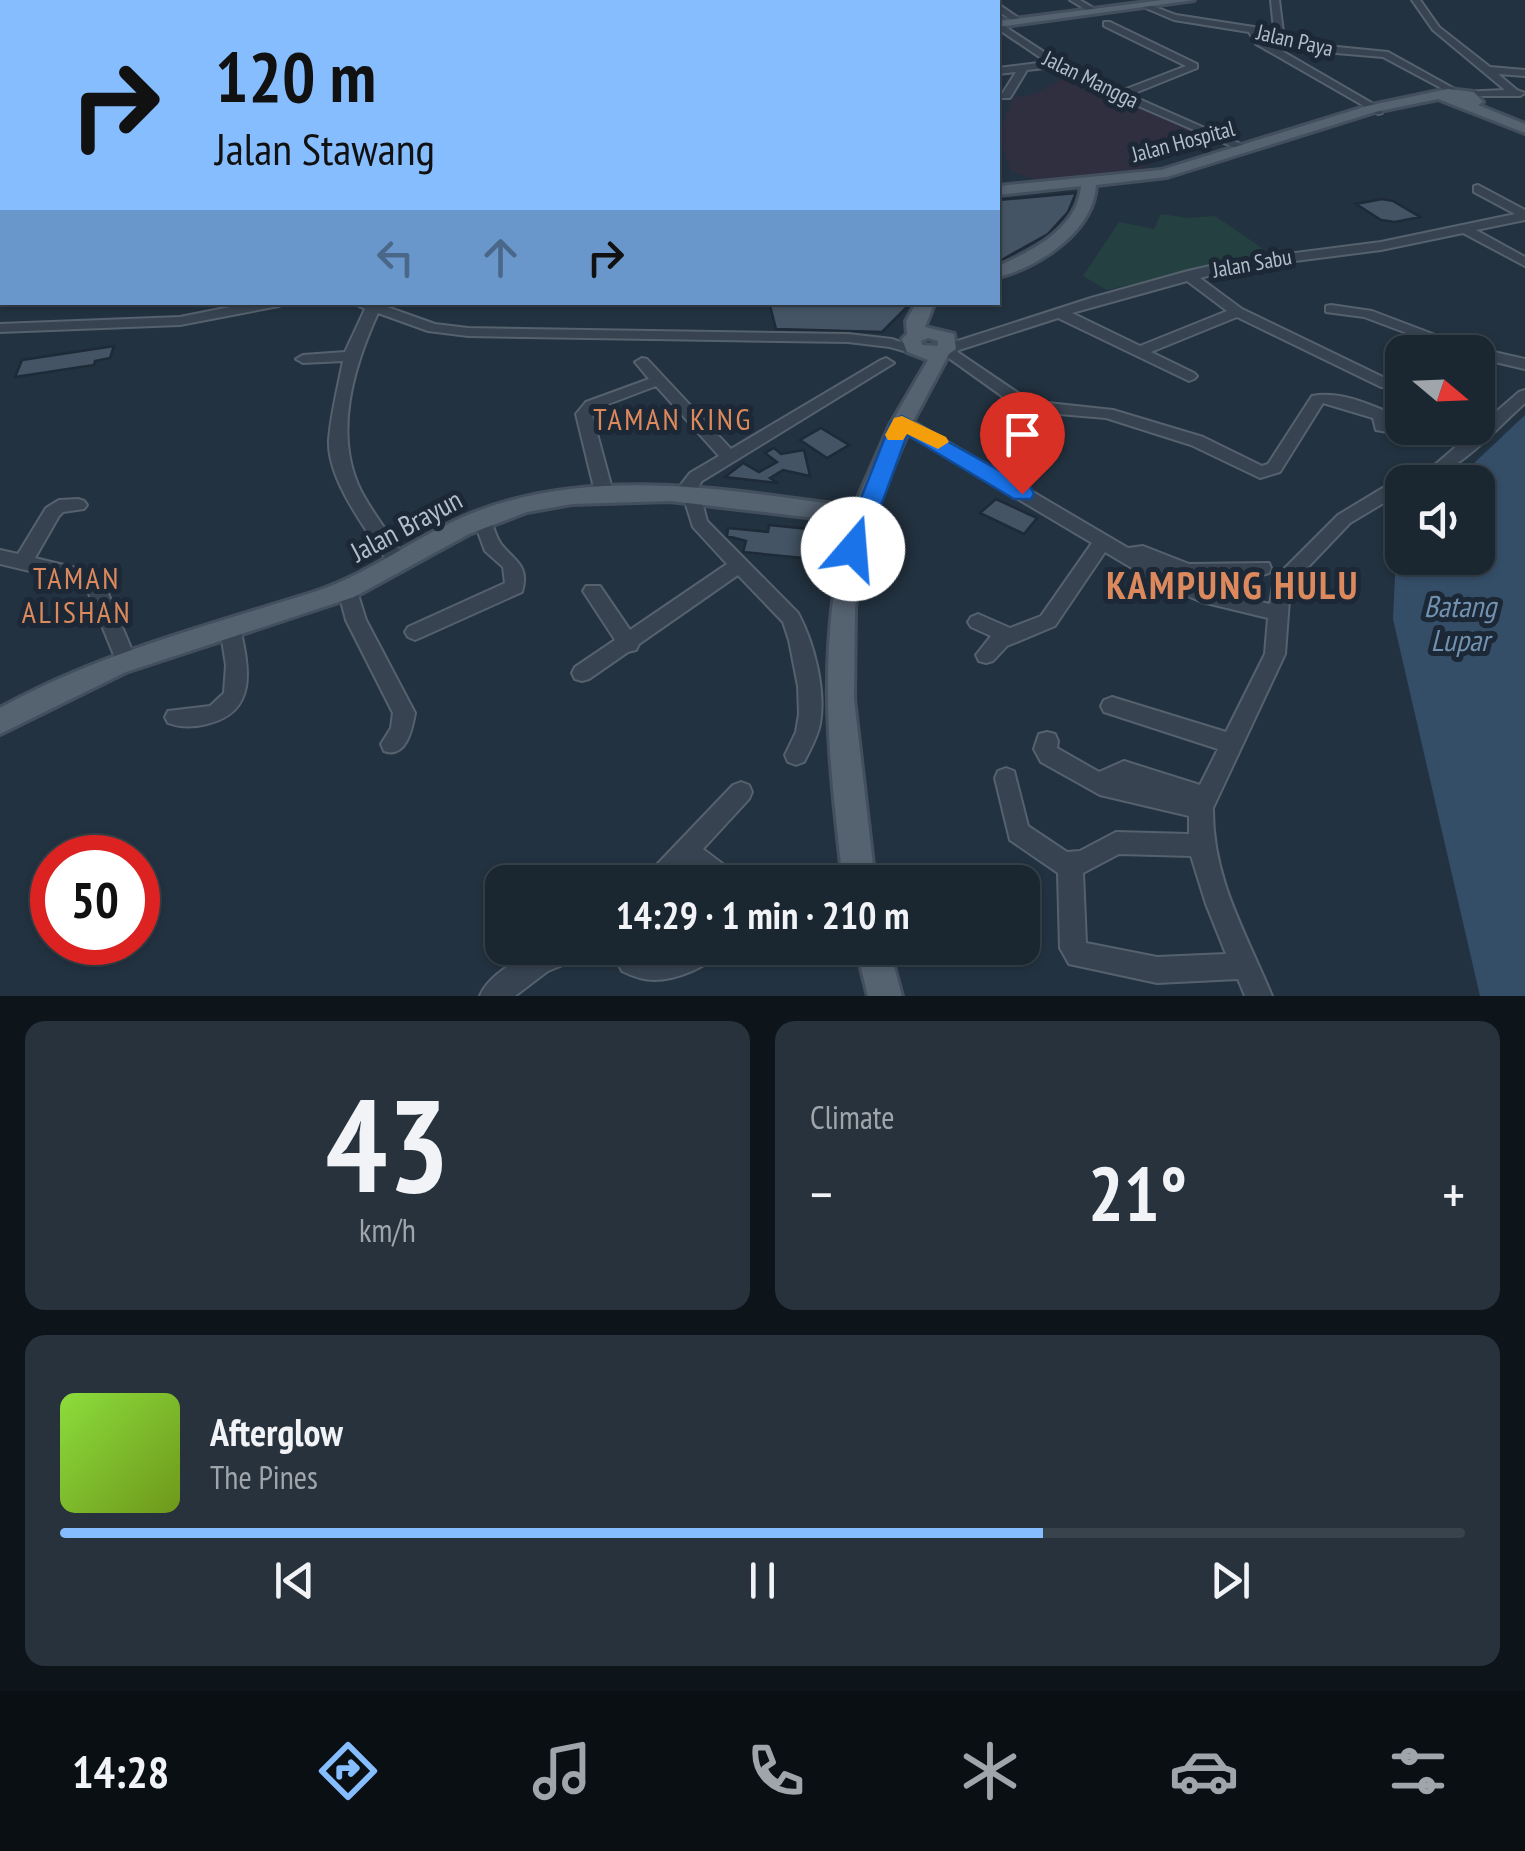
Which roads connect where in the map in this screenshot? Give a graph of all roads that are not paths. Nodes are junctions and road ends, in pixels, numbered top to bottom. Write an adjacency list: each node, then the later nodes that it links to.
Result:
1 (1074, 0): 7 (street)
2 (1189, 0): 5 (main road)
3 (1275, 0): 13 (street)
4 (1416, 0): 16 (street)
5 (1144, 6): 7 (main road); 12 (street, Jalan Paya)
6 (1000, 9): 8 (street)
7 (1096, 12): 8 (main road)
8 (1019, 21): 10 (main road)
9 (1107, 24): 20 (street)
10 (1000, 25)
11 (1000, 26): 14 (street, Jalan Mangga)
12 (1252, 29): 13 (street, Jalan Paya); 23 (street)
13 (1279, 34): 22 (street, Jalan Paya)
14 (1052, 64): 15 (street); 20 (street, Jalan Mangga)
15 (1024, 68): 17 (street); 21 (street)
16 (1488, 70): 18 (street); 19 (street)
17 (1000, 71)
18 (1525, 73)
19 (1520, 94): 22 (street)
20 (1121, 95): 25 (street, Jalan Mangga)
21 (1006, 96)
22 (1460, 98): 23 (main road, Jalan Hospital); 24 (main road)
23 (1370, 111): 25 (main road, Jalan Hospital)
24 (1525, 129)
25 (1244, 148): 26 (main road, Jalan Hospital)
26 (1089, 183): 28 (main road, Jalan Hospital); 32 (main road)
27 (1492, 184): 29 (street)
28 (1000, 190)
29 (1525, 217): 30 (street, Jalan Sabu)
30 (1465, 229): 31 (street); 33 (street, Jalan Sabu)
31 (1525, 262)
32 (1000, 271)
33 (1188, 276): 38 (street); 39 (street, Jalan Sabu)
34 (263, 305): 40 (street)
35 (930, 305): 42 (main road)
36 (365, 306): 42 (street); 44 (street)
37 (1330, 309): 41 (street)
38 (1237, 312): 43 (street); 52 (street)
39 (1060, 313): 42 (street, Jalan Sabu); 43 (street)
40 (0, 328)
41 (1420, 335)
42 (931, 347): 54 (street); 56 (main road)
43 (1138, 352): 50 (street)
44 (351, 356): 46 (street); 72 (street)
45 (1495, 357): 48 (street)
46 (303, 359)
47 (642, 362): 51 (street)
48 (1525, 362)
49 (886, 363): 60 (street)
50 (1189, 376)
51 (659, 380): 60 (street); 64 (street)
52 (1385, 384)
53 (1525, 395): 59 (street)
54 (1380, 415): 55 (street); 57 (street)
55 (1385, 417)
56 (902, 422): 66 (main road); 68 (street)
57 (1385, 426)
58 (1459, 445): 59 (street)
59 (1464, 447): 61 (street)
60 (730, 457): 63 (street)
61 (1445, 465)
62 (1385, 494): 77 (street)
63 (688, 495): 64 (main road, Jalan Brayun); 66 (main road, Jalan Brayun); 73 (street)
64 (605, 496): 67 (main road, Jalan Brayun)
65 (78, 504): 71 (street)
66 (863, 516): 85 (main road)
67 (482, 518): 72 (main road, Jalan Brayun); 80 (street)
68 (1101, 544): 69 (street); 81 (street)
69 (1121, 555): 74 (street); 77 (street)
70 (0, 557): 71 (street)
71 (23, 562): 84 (street)
72 (398, 562): 75 (main road, Jalan Brayun)
73 (739, 565): 82 (street); 87 (street)
74 (1262, 568)
75 (348, 590): 79 (main road, Jalan Brayun); 93 (street)
76 (594, 592): 82 (street)
77 (1278, 613): 92 (street)
78 (978, 622): 81 (street)
79 (230, 628): 84 (main road, Jalan Brayun); 89 (street)
80 (415, 632)
81 (1010, 636): 83 (street)
82 (629, 644): 86 (street)
83 (986, 655)
84 (126, 660): 90 (main road, Jalan Brayun)
85 (841, 670): 87 (street); 102 (main road)
86 (582, 673)
87 (804, 674): 94 (street)
88 (1112, 706): 92 (street)
89 (176, 717)
90 (0, 722)
91 (1047, 741): 97 (street)
92 (1230, 743): 97 (street)
93 (392, 744)
94 (796, 755)
95 (1006, 778): 103 (street)
96 (741, 792): 99 (street)
97 (1202, 802): 98 (street)
98 (1200, 845): 103 (street); 108 (street)
99 (687, 851): 100 (street); 101 (street)
100 (673, 865)
101 (705, 865)
102 (857, 865)
103 (1070, 866): 108 (street)
104 (535, 965): 109 (street)
105 (642, 965): 106 (street)
106 (672, 965)
107 (877, 965): 110 (main road)
108 (1246, 966): 111 (street)
109 (492, 996)
110 (885, 996)
111 (1259, 996)

